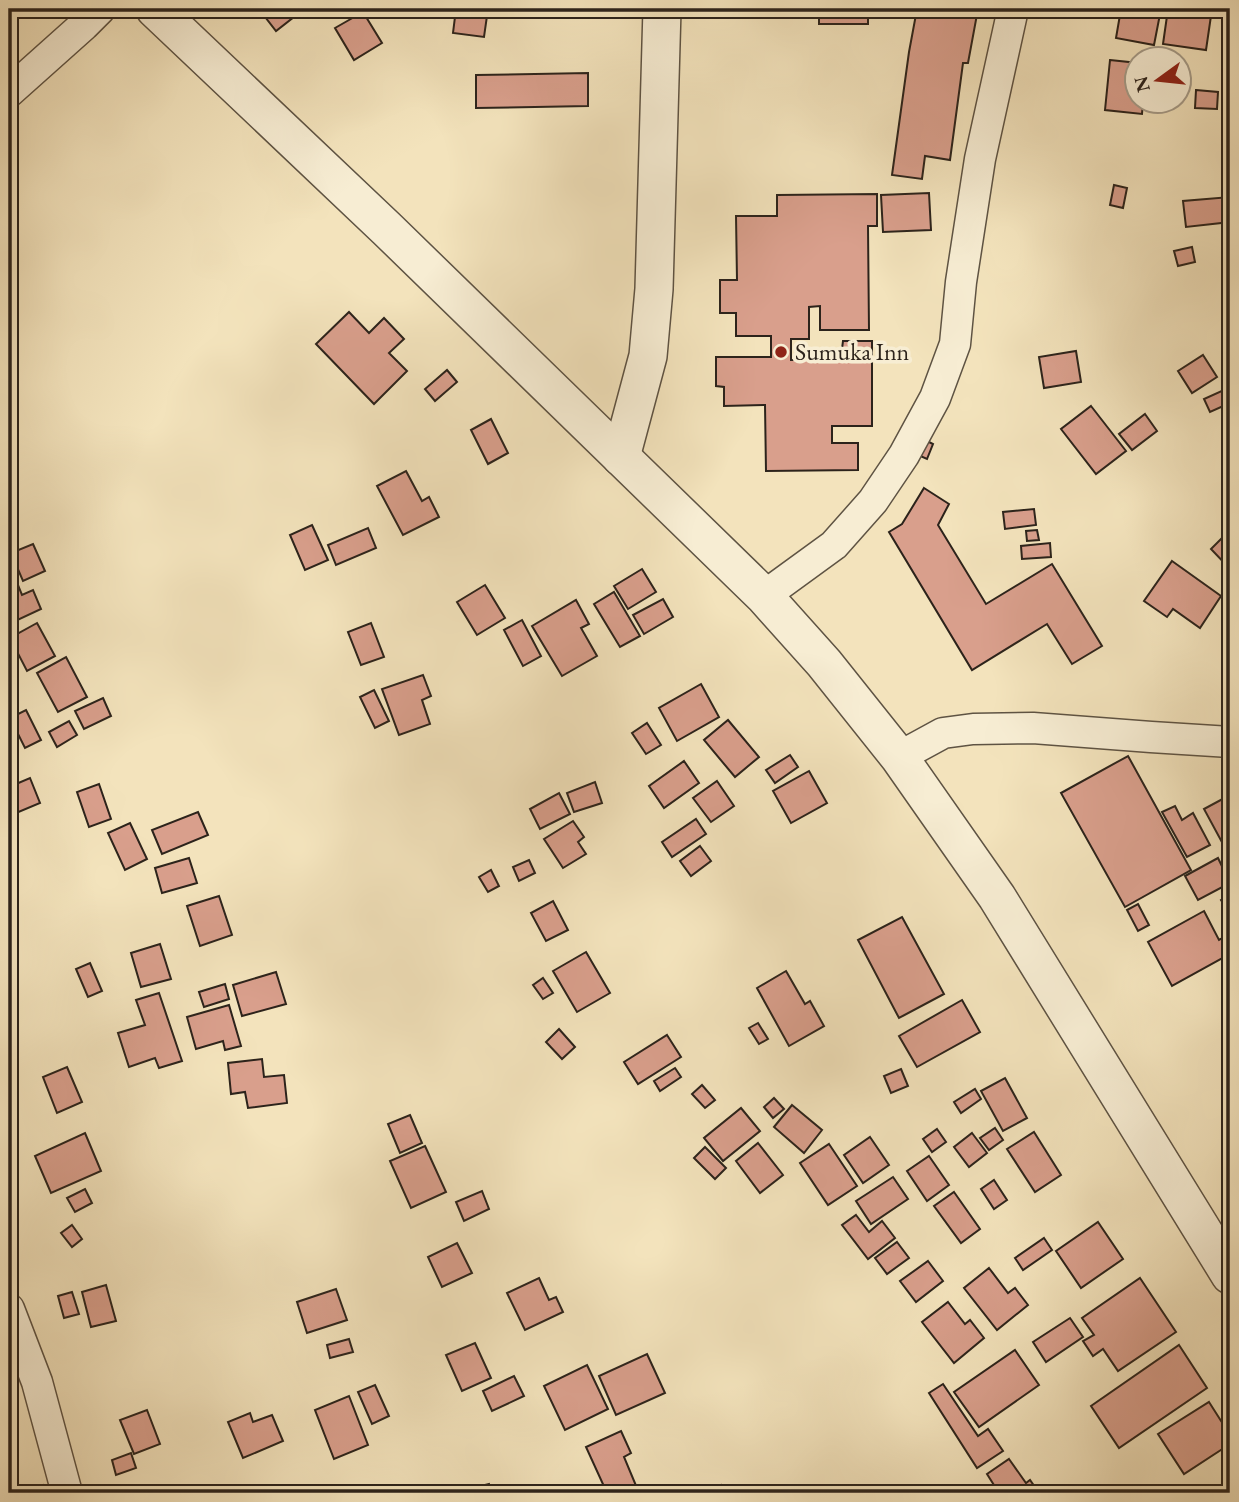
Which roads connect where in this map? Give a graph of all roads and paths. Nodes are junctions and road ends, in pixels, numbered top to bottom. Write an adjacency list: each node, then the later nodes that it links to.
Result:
1 (100, 9): 5 (street)
2 (155, 9): 6 (street)
3 (662, 9): 6 (street)
4 (1013, 9): 7 (street)
5 (9, 92)
6 (621, 457): 7 (street)
7 (764, 596): 9 (street)
8 (1230, 742): 9 (street)
9 (899, 757): 10 (street)
10 (1230, 1275)
11 (9, 1309): 12 (street)
12 (67, 1493)

